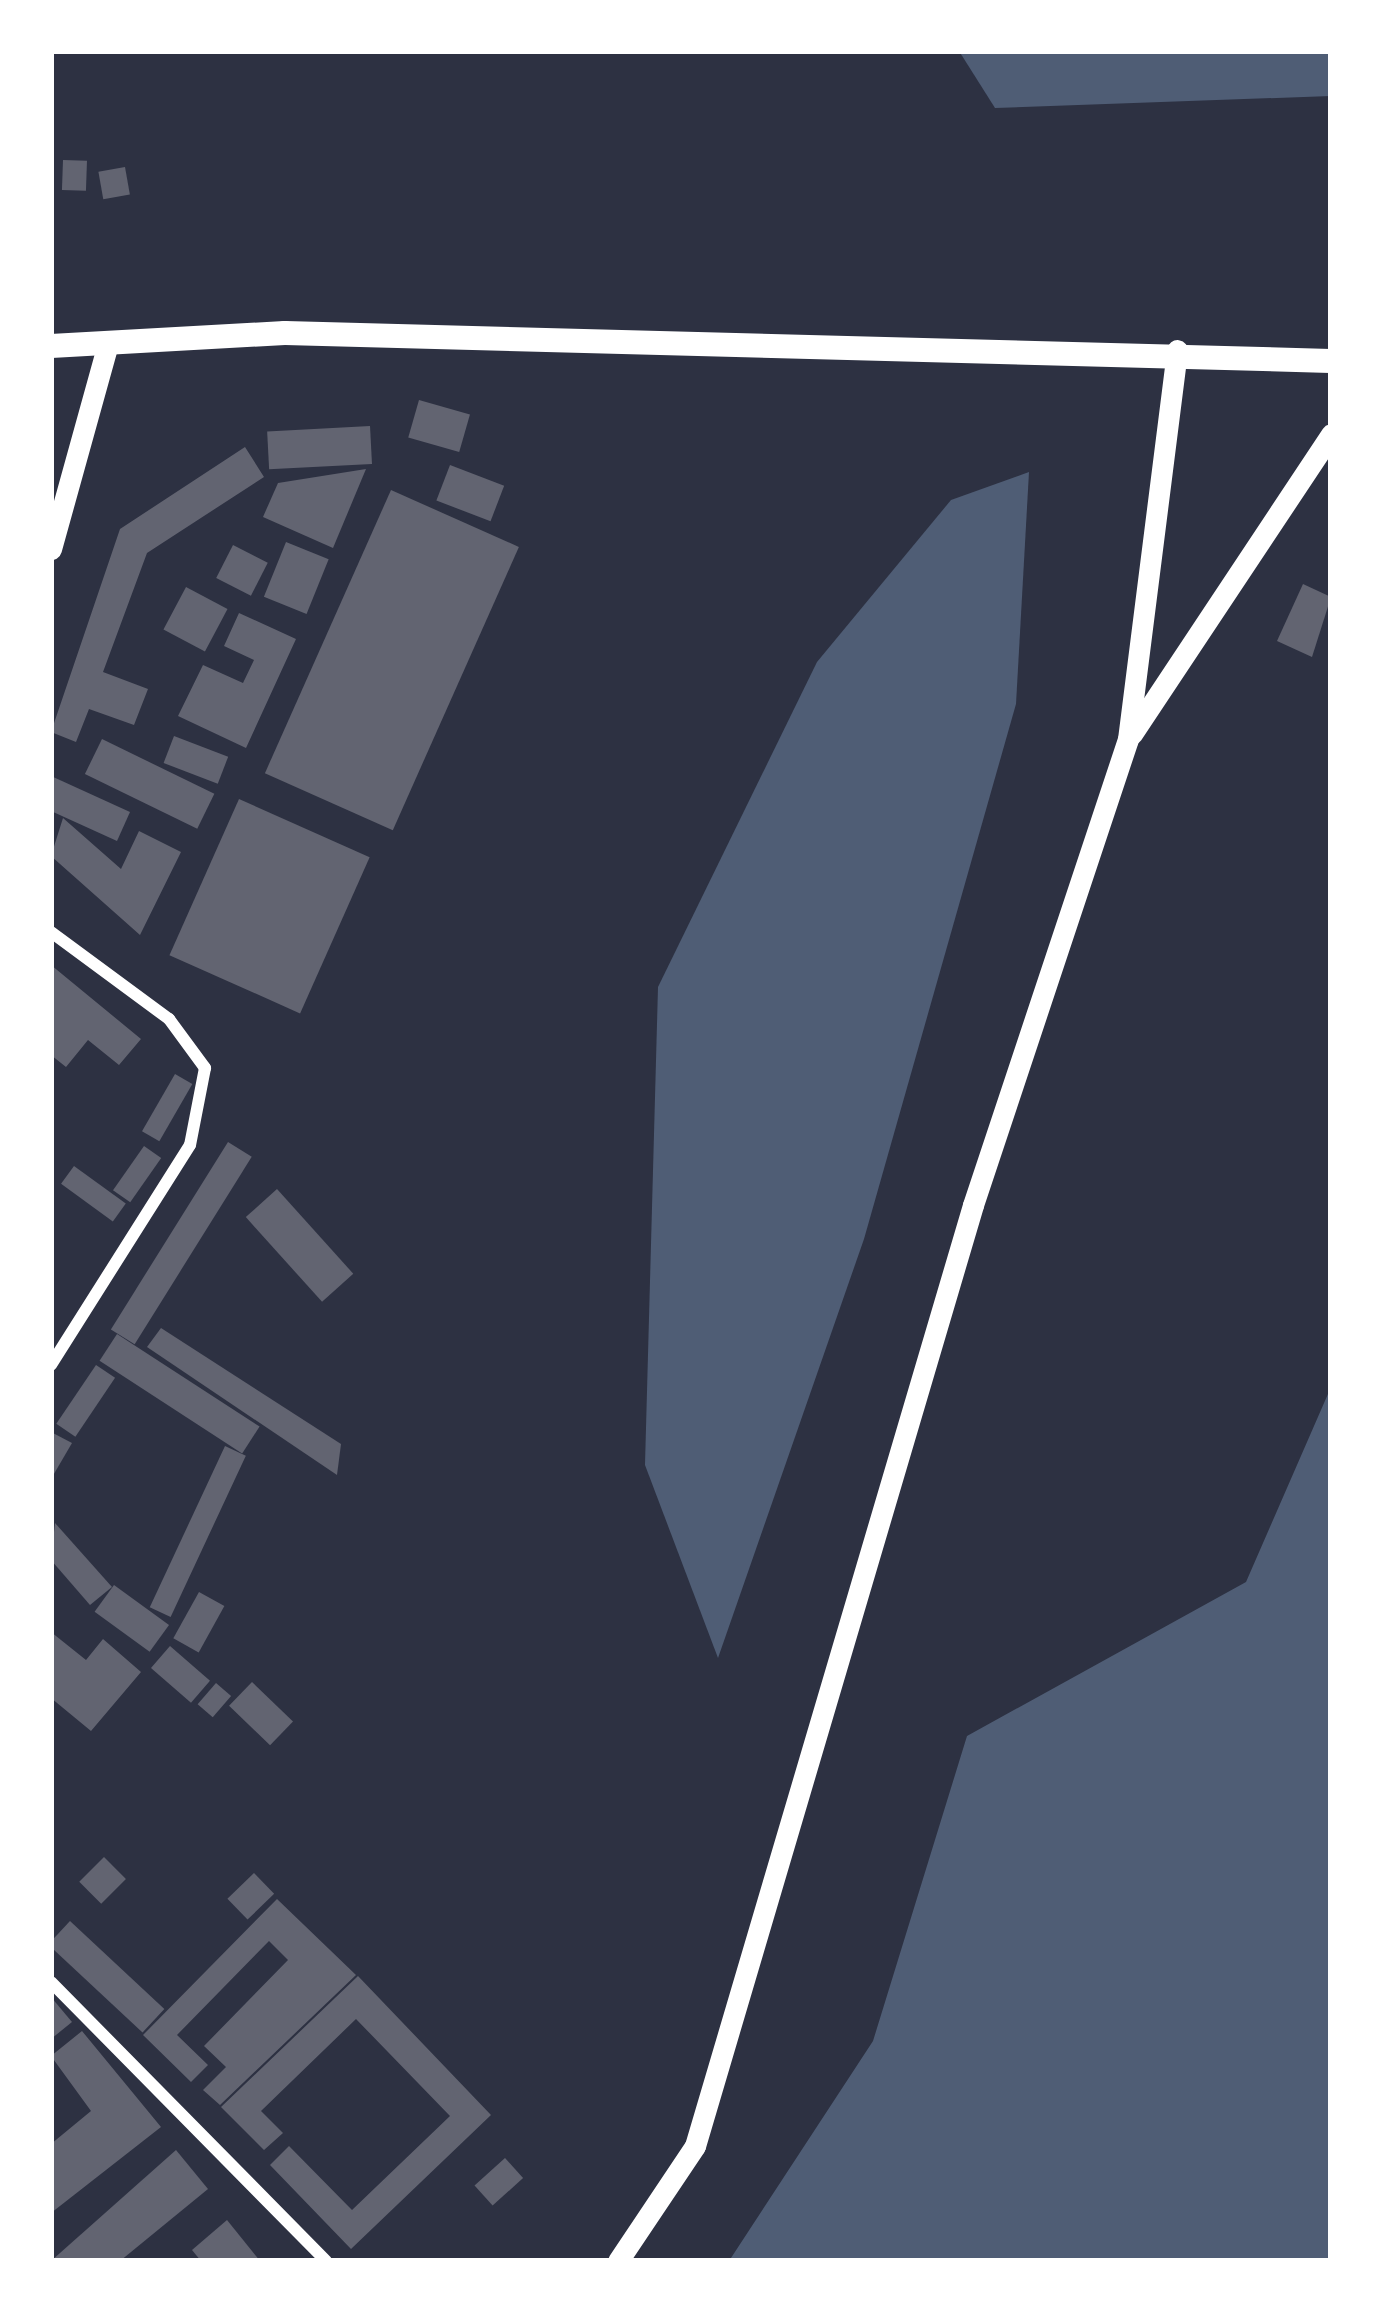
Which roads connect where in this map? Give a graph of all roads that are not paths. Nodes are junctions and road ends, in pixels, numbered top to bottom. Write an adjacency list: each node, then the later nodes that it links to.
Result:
1 (51, 346): 2 (main road)
2 (107, 346): 3 (main road); 6 (street)
3 (1177, 350): 4 (main road); 7 (street)
4 (1331, 361)
5 (1331, 434): 7 (street)
6 (51, 549)
7 (1128, 739): 12 (street)
8 (51, 932): 9 (street)
9 (51, 1365)
10 (51, 1982): 11 (street)
11 (326, 2261)
12 (618, 2261)

